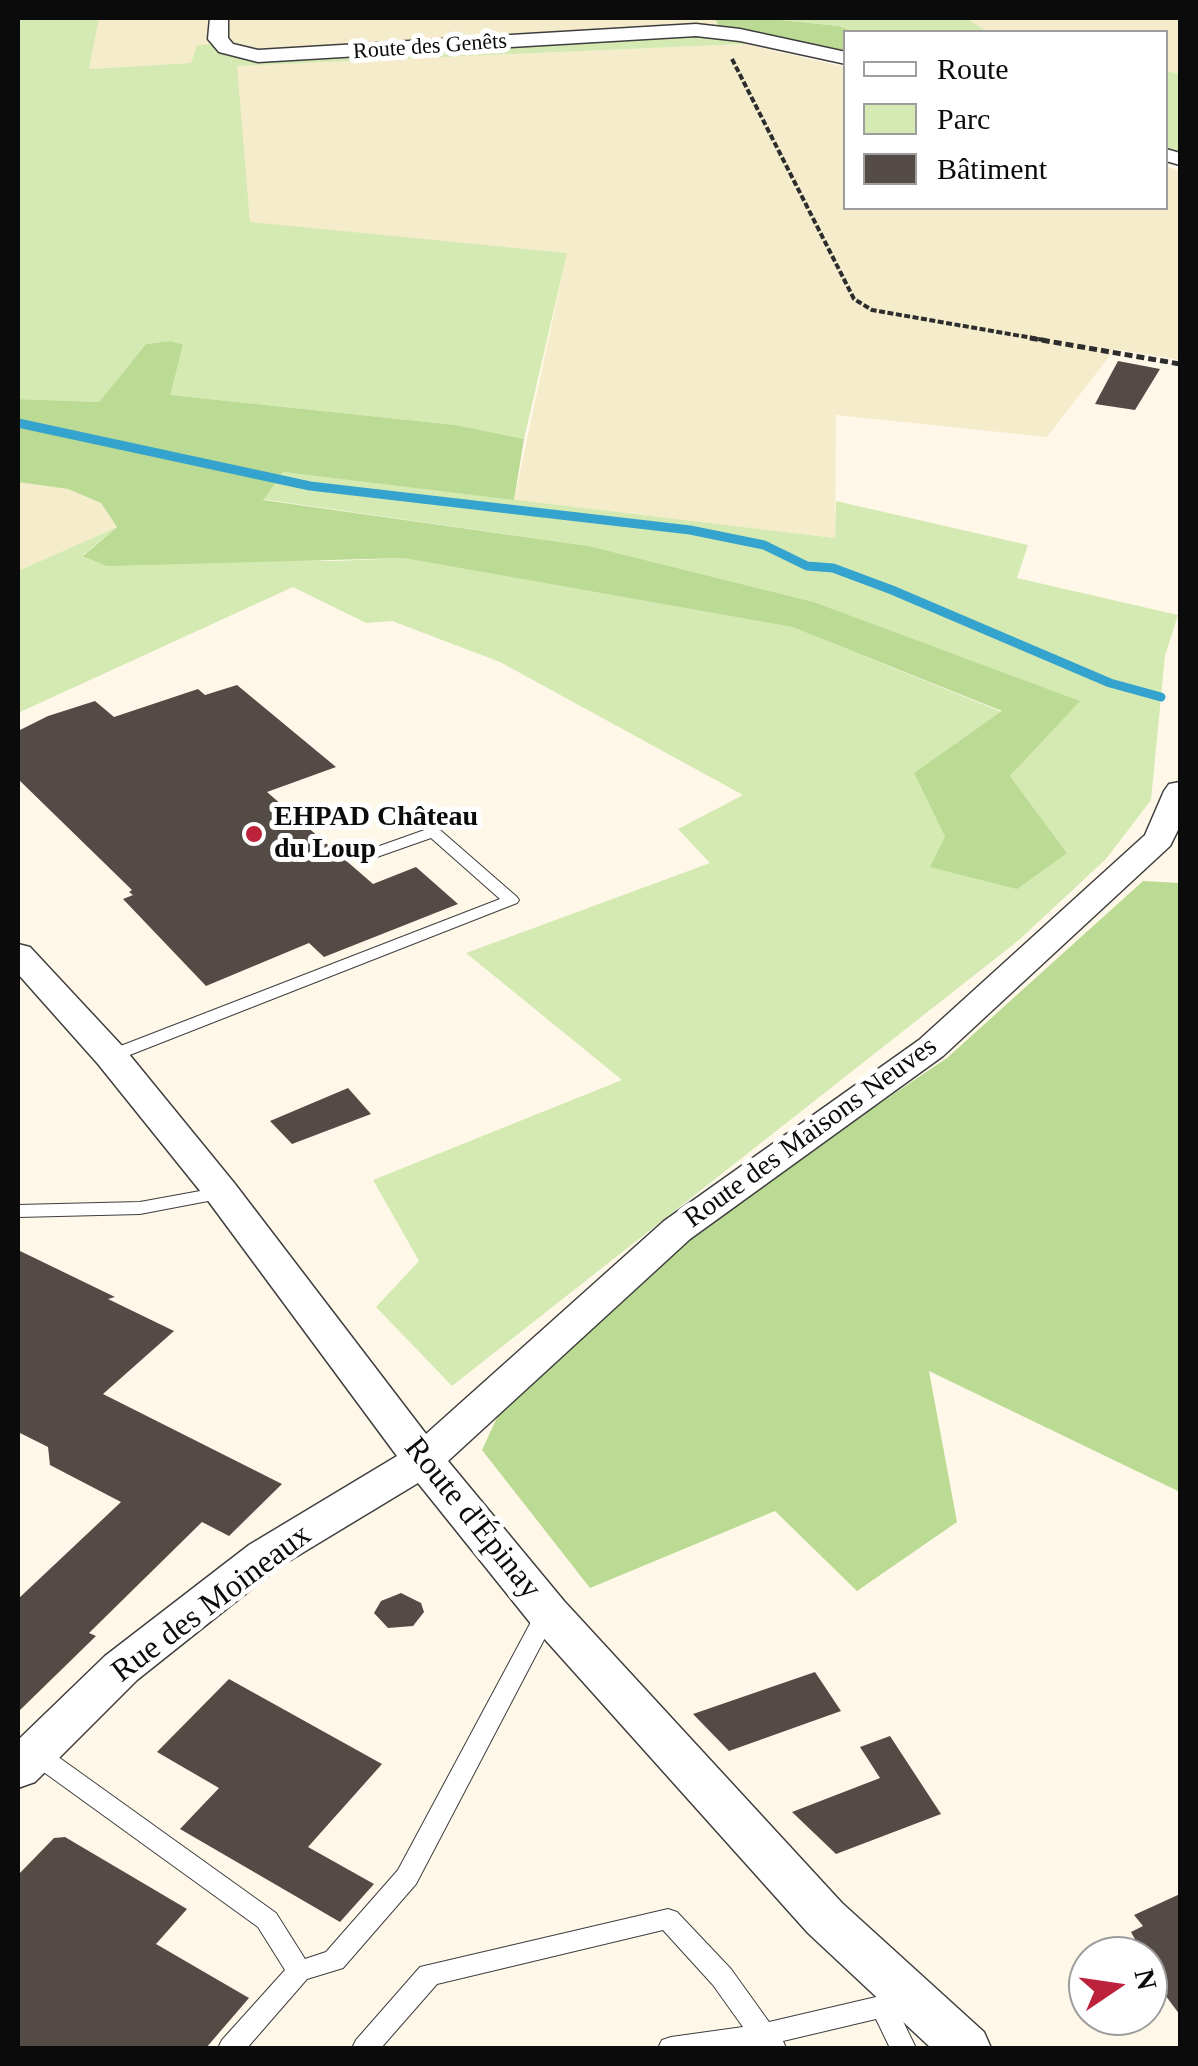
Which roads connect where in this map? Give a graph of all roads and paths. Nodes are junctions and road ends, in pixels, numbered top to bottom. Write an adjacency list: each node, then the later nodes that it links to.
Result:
1 (219, 18): 2 (street, Route des Genêts)
2 (718, 32): 3 (street, Route des Genêts); 4 (path)
3 (843, 57)
4 (1180, 364)
5 (1180, 791): 11 (street, Route des Maisons Neuves)
6 (377, 852): 8 (lane)
7 (18, 954): 8 (street, Route d'Épinay)
8 (110, 1056): 9 (street, Route d'Épinay)
9 (222, 1193): 10 (lane); 11 (street, Route d'Épinay)
10 (18, 1211)
11 (423, 1460): 12 (street, Route d'Épinay); 13 (street, Rue des Moineaux)
12 (548, 1612): 14 (lane); 15 (street, Route d'Épinay)
13 (26, 1761): 14 (lane)
14 (298, 1971): 17 (lane)
15 (892, 1998): 16 (lane); 20 (lane); 21 (street, Route d'Épinay)
16 (768, 2042): 18 (lane); 19 (lane)
17 (231, 2048)
18 (364, 2048)
19 (671, 2048)
20 (904, 2048)
21 (966, 2048)

